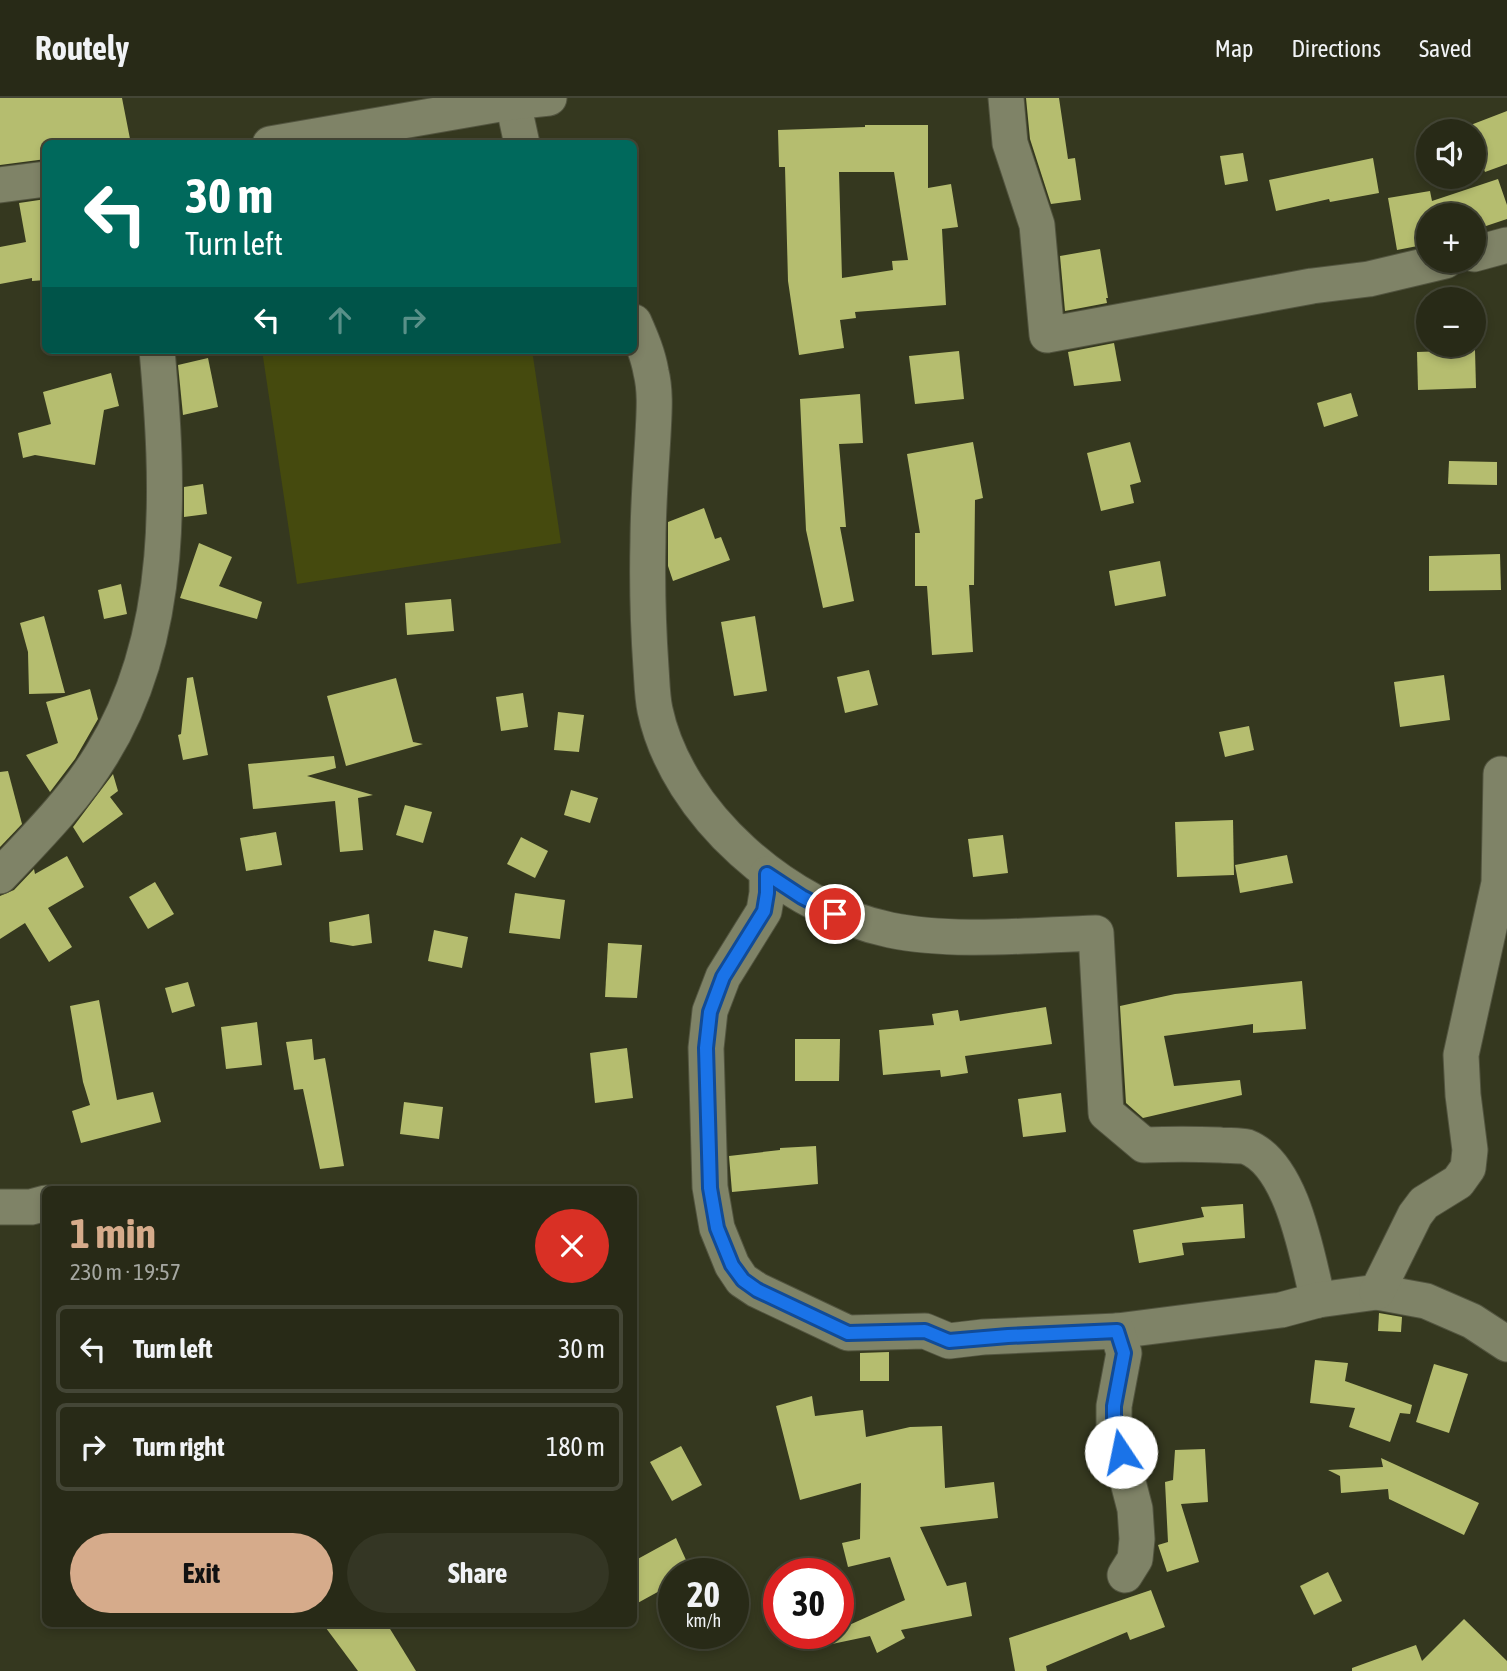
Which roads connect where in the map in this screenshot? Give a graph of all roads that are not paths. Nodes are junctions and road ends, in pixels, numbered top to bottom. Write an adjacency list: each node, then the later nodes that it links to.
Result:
1 (549, 98): 3 (street)
2 (1006, 98): 10 (street)
3 (512, 100): 4 (street); 5 (street)
4 (292, 140)
5 (521, 140)
6 (42, 180): 7 (street)
7 (0, 185)
8 (1507, 245): 9 (street)
9 (1486, 251)
10 (1416, 268)
11 (637, 329): 14 (street)
12 (157, 354): 15 (street)
13 (1501, 774): 18 (street)
14 (767, 874): 19 (street); 20 (street)
15 (0, 876)
16 (42, 1204): 17 (street)
17 (0, 1207)
18 (1377, 1292): 19 (street); 21 (street)
19 (1318, 1300): 20 (street)
20 (1117, 1331): 22 (street)
21 (1507, 1344)
22 (1125, 1576)

